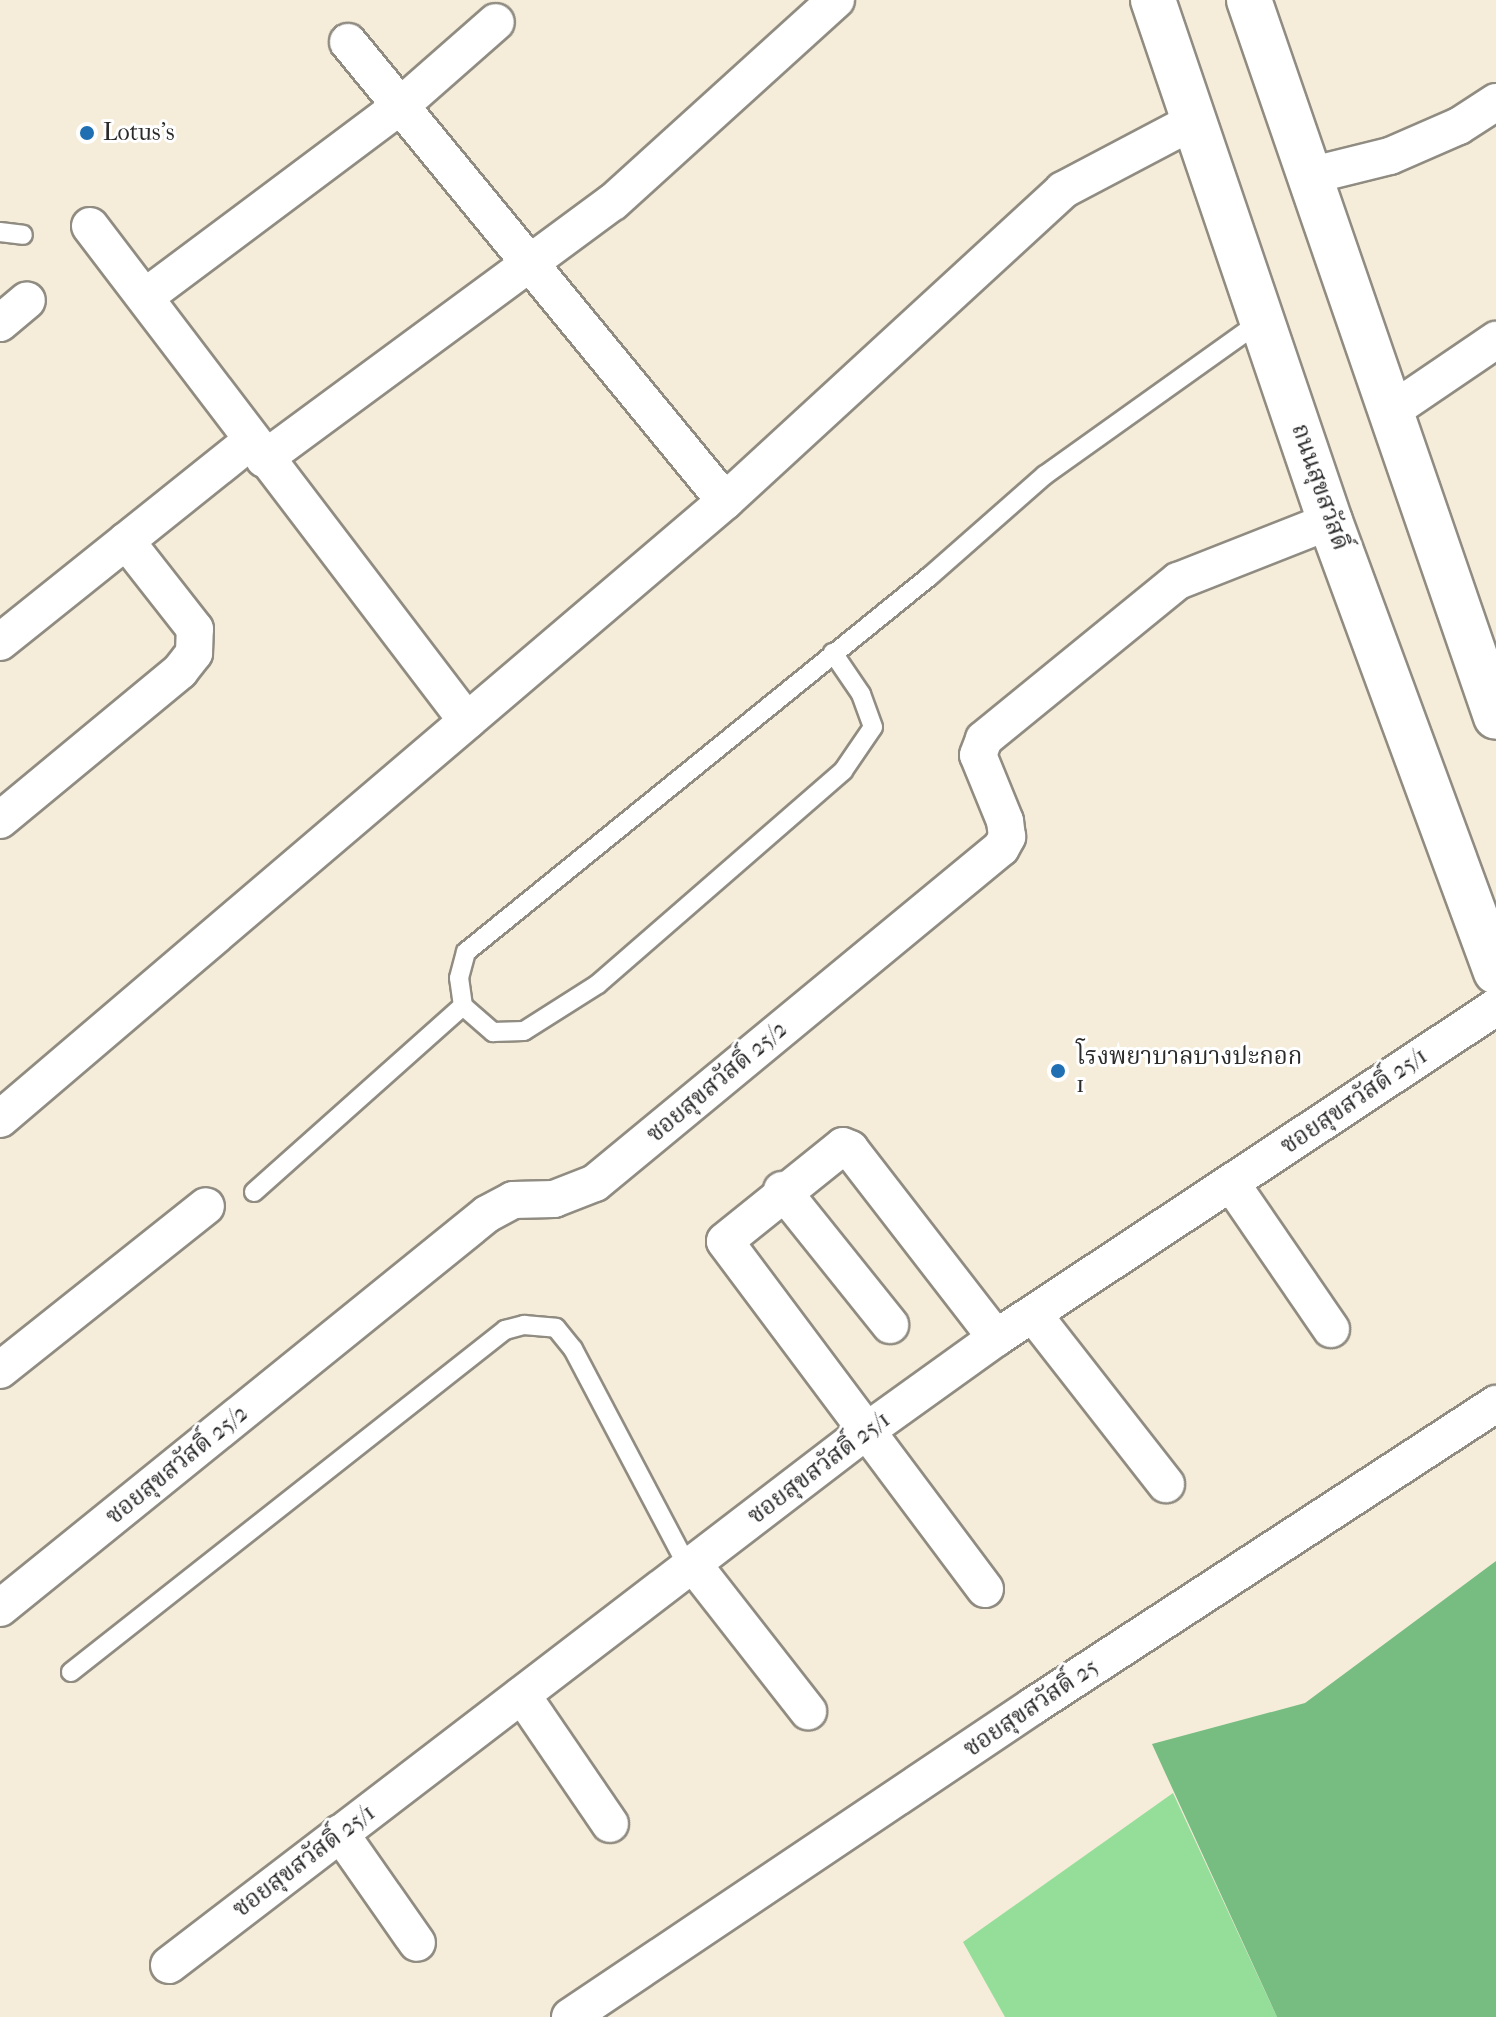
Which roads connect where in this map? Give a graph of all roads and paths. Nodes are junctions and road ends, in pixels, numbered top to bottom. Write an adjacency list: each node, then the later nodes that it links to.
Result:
1 (836, 0): 13 (street)
2 (1153, 0): 8 (main road, ถนนสุขสวัสดิ์)
3 (1249, 0): 9 (main road)
4 (496, 22): 7 (street)
5 (348, 42): 7 (street)
6 (1496, 102): 9 (street)
7 (398, 108): 13 (street); 14 (street)
8 (1194, 121): 15 (main road, ถนนสุขสวัสดิ์); 19 (street)
9 (1313, 175): 17 (main road)
10 (90, 226): 14 (street)
11 (0, 232): 12 (lane)
12 (23, 235)
13 (533, 263): 18 (street); 19 (street)
14 (145, 297): 18 (street)
15 (1263, 320): 20 (main road, ถนนสุขสวัสดิ์); 23 (lane)
16 (1496, 340): 17 (street)
17 (1393, 410): 24 (main road)
18 (258, 449): 21 (street); 25 (street)
19 (725, 501): 25 (street)
20 (1330, 521): 27 (main road, ถนนสุขสวัสดิ์); 45 (street, ซอยสุขสวัสดิ์ 25/2)
21 (126, 541): 22 (street); 26 (street)
22 (0, 642)
23 (833, 653): 28 (lane); 28 (lane)
24 (1496, 717)
25 (467, 721): 30 (street)
26 (0, 820)
27 (1496, 971)
28 (463, 1006): 33 (lane)
29 (1496, 1007): 31 (street, ซอยสุขสวัสดิ์ 25/1)
30 (0, 1119)
31 (1231, 1183): 35 (street, ซอยสุขสวัสดิ์ 25/1); 37 (street)
32 (782, 1190): 36 (street); 38 (street); 41 (street)
33 (254, 1192)
34 (206, 1206): 39 (street)
35 (1033, 1314): 38 (street, ซอยสุขสวัสดิ์ 25/1); 42 (street)
36 (890, 1325)
37 (1331, 1329)
38 (996, 1338): 41 (street, ซอยสุขสวัสดิ์ 25/1)
39 (0, 1370)
40 (1496, 1404): 53 (street, ซอยสุขสวัสดิ์ 25)
41 (865, 1432): 43 (street, ซอยสุขสวัสดิ์ 25/1); 44 (street)
42 (1166, 1484)
43 (691, 1566): 46 (lane); 47 (street, ซอยสุขสวัสดิ์ 25/1); 48 (street)
44 (985, 1589)
45 (0, 1608)
46 (71, 1672)
47 (522, 1695): 49 (street); 50 (street, ซอยสุขสวัสดิ์ 25/1)
48 (808, 1711)
49 (610, 1824)
50 (340, 1833): 51 (street); 52 (street, ซอยสุขสวัสดิ์ 25/1)
51 (417, 1943)
52 (169, 1965)
53 (570, 2017)

